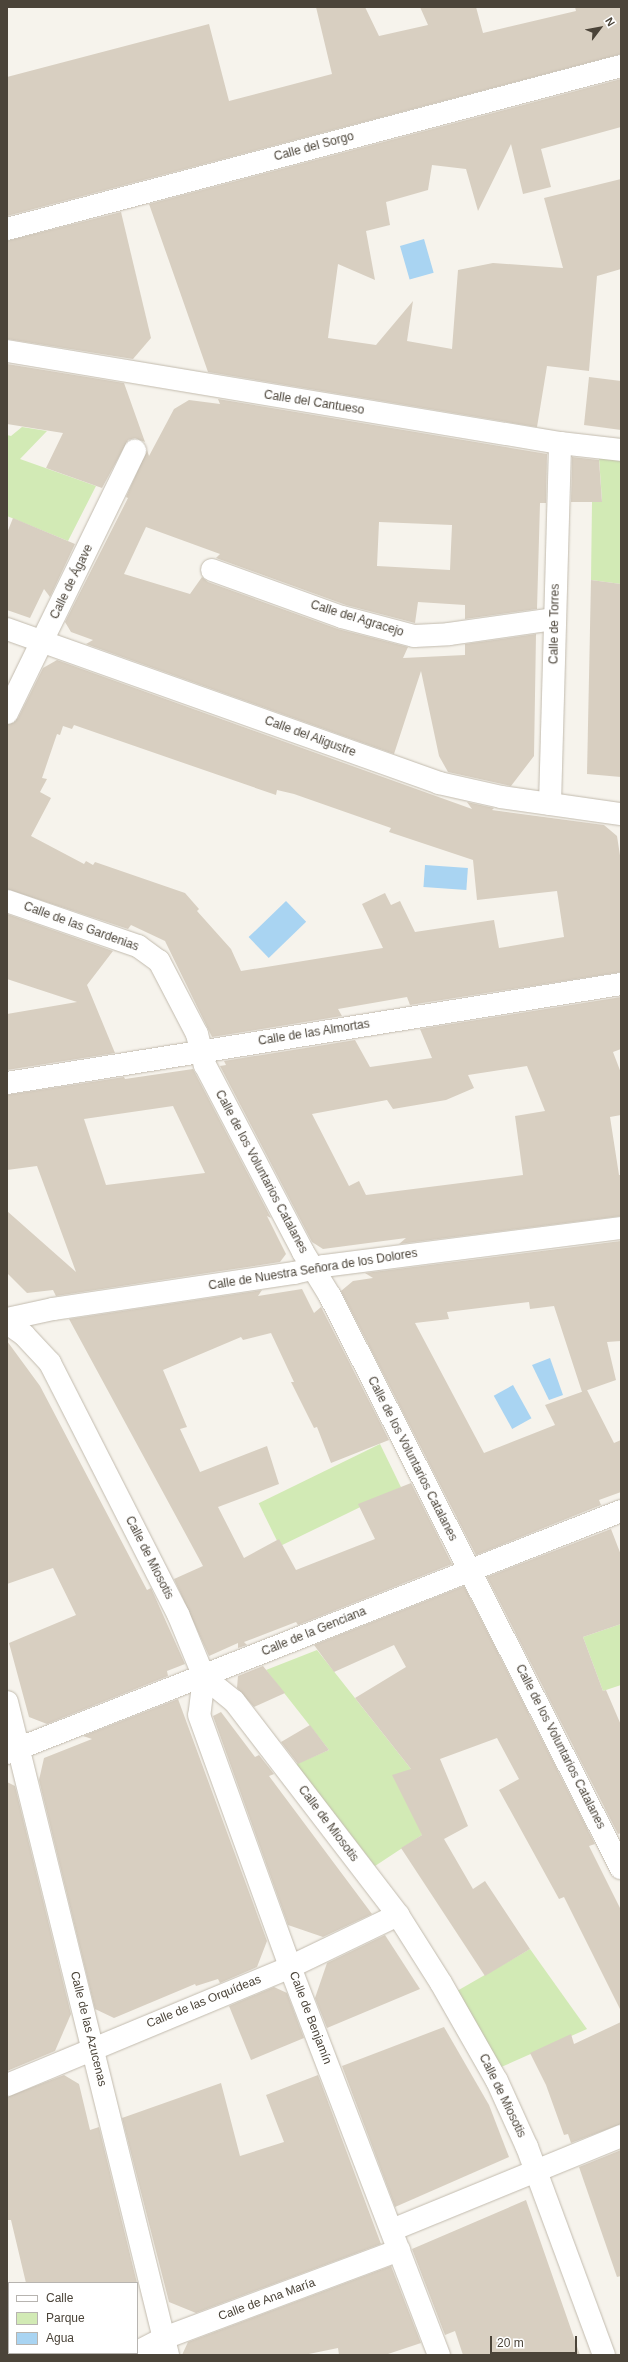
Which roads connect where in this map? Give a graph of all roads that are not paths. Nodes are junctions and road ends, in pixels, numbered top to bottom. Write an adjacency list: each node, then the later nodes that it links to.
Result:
1 (621, 66): 2 (street, Calle del Sorgo)
2 (7, 229)
3 (7, 351): 4 (street, Calle del Cantueso)
4 (560, 443): 6 (street, Calle del Cantueso); 8 (street, Calle de Torres)
5 (135, 450): 10 (street, Calle de Ágave)
6 (621, 450)
7 (212, 570): 8 (street, Calle del Agracejo)
8 (555, 619): 12 (street, Calle de Torres)
9 (7, 629): 10 (street, Calle del Aligustre)
10 (43, 641): 11 (street, Calle de Ágave); 12 (street, Calle del Aligustre)
11 (7, 714)
12 (550, 804): 13 (street, Calle del Aligustre)
13 (621, 814)
14 (7, 901): 15 (street, Calle de las Gardenias)
15 (153, 955): 17 (street, Calle de los Voluntarios Catalanes)
16 (621, 984): 17 (street, Calle de las Almortas)
17 (200, 1052): 18 (street, Calle de las Almortas); 20 (street, Calle de los Voluntarios Catalanes)
18 (7, 1083)
19 (621, 1228): 20 (street, Calle de Nuestra Señora de los Dolores)
20 (312, 1269): 21 (street, Calle de Nuestra Señora de los Dolores); 24 (street, Calle de los Voluntarios Catalanes)
21 (7, 1319)
22 (7, 1323): 25 (street, Calle de Miosotis)
23 (621, 1511): 24 (street, Calle de la Genciana)
24 (468, 1569): 25 (street, Calle de la Genciana); 28 (street, Calle de los Voluntarios Catalanes)
25 (204, 1677): 27 (street, Calle de la Genciana); 29 (street, Calle de Miosotis); 30 (street, Calle de Benjamín)
26 (7, 1702): 27 (street, Calle de las Azucenas)
27 (13, 1751): 31 (street, Calle de las Azucenas)
28 (620, 1861)
29 (398, 1915): 30 (street, Calle de las Orquídeas); 34 (street, Calle de Miosotis)
30 (290, 1967): 31 (street, Calle de las Orquídeas); 35 (street, Calle de Benjamín)
31 (92, 2047): 32 (street, Calle de las Orquídeas); 37 (street, Calle de las Azucenas)
32 (7, 2085)
33 (621, 2136): 34 (street)
34 (536, 2170): 35 (street); 40 (street, Calle de Miosotis)
35 (392, 2230): 36 (street, Calle de Benjamín)
36 (400, 2250): 37 (street, Calle de Ana María); 39 (street, Calle de Benjamín)
37 (166, 2346): 38 (street, Calle de Ana María)
38 (138, 2353)
39 (439, 2355)
40 (604, 2355)

